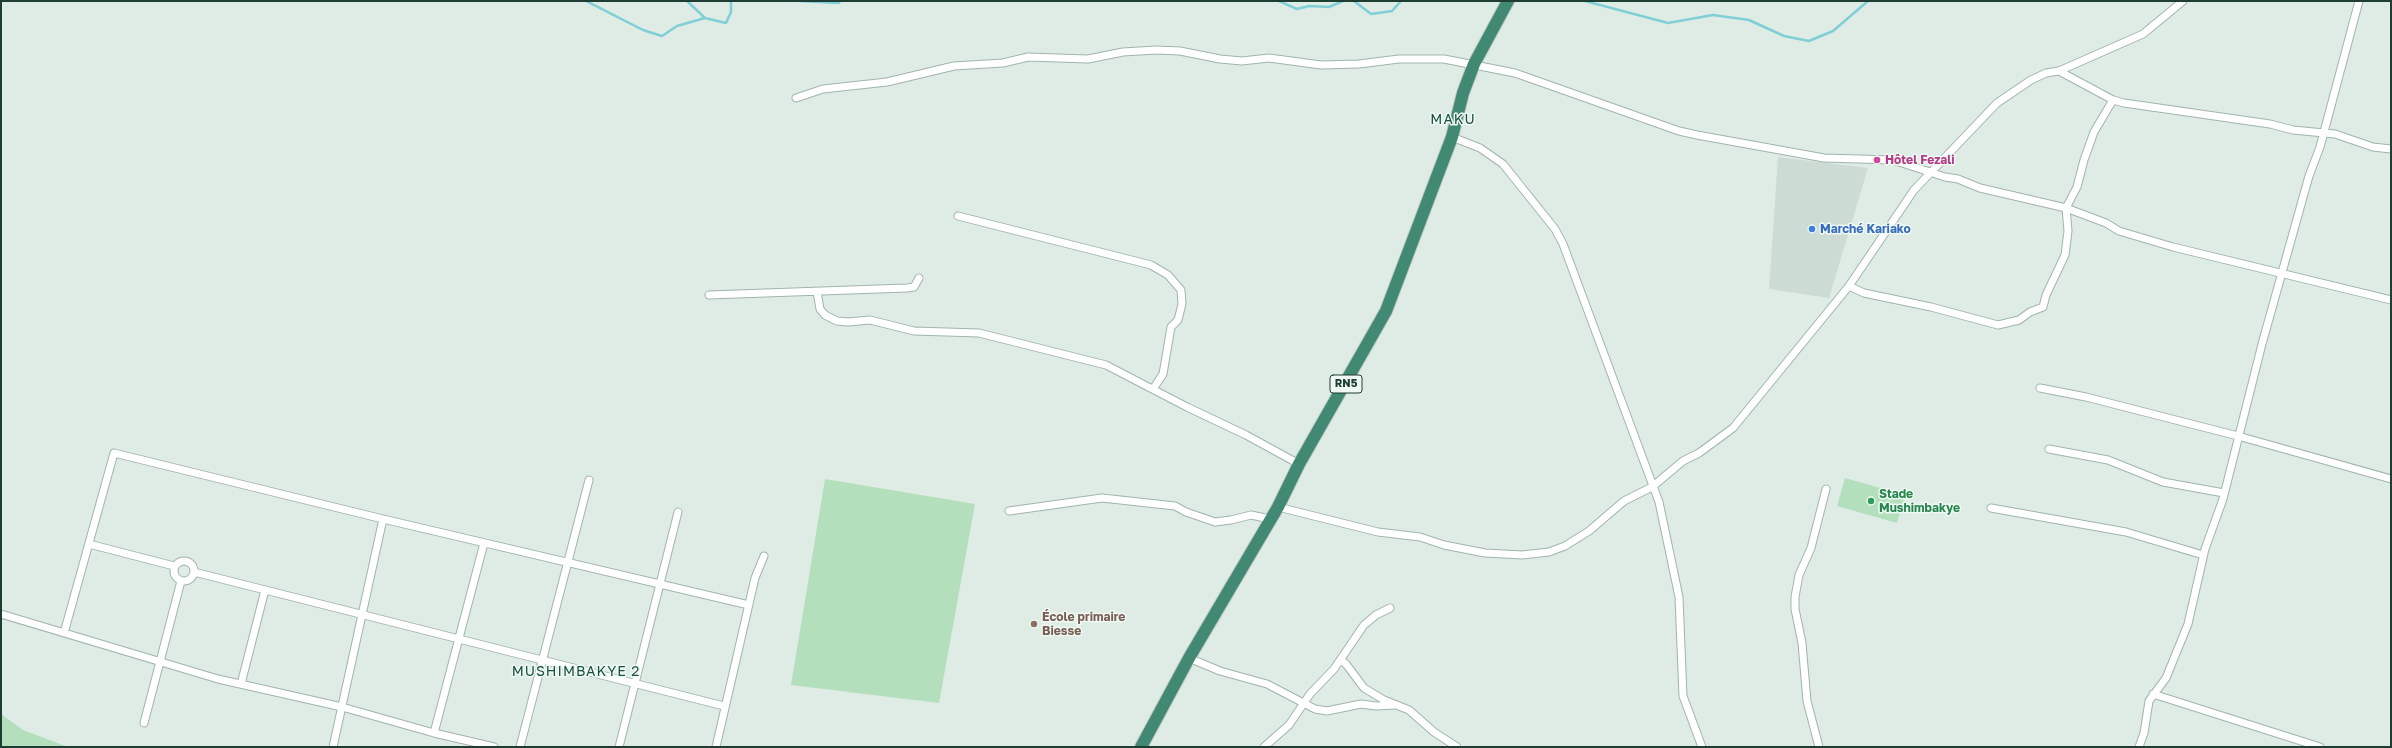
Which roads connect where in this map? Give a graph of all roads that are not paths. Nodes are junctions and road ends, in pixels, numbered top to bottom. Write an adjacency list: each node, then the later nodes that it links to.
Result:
1 (1508, 1): 4 (highway, RN5)
2 (2183, 1): 5 (street)
3 (2359, 1): 8 (street)
4 (1474, 64): 6 (street); 9 (highway, RN5); 11 (street)
5 (2059, 71): 7 (street); 11 (street)
6 (796, 98)
7 (2113, 100): 8 (street); 12 (street)
8 (2323, 133): 10 (street); 14 (street)
9 (1452, 137): 24 (highway, RN5); 27 (street)
10 (2391, 149)
11 (1930, 171): 12 (street); 16 (street)
12 (2066, 208): 14 (street); 16 (street)
13 (958, 216): 21 (street)
14 (2282, 274): 19 (street); 22 (street)
15 (919, 278): 17 (street)
16 (1849, 286): 27 (street)
17 (817, 292): 18 (street); 21 (street)
18 (709, 295)
19 (2391, 300)
20 (2040, 388): 22 (street)
21 (1153, 389): 24 (street)
22 (2238, 436): 25 (street); 29 (street)
23 (2049, 449): 29 (street)
24 (1299, 464): 30 (highway, RN5)
25 (2391, 479)
26 (588, 480): 40 (street)
27 (1652, 487): 30 (street); 73 (street)
28 (1826, 489): 74 (street)
29 (2224, 493): 38 (street)
30 (1278, 507): 35 (highway, RN5)
31 (1991, 508): 38 (street)
32 (1009, 511): 35 (street)
33 (678, 512): 44 (street)
34 (383, 519): 36 (street); 37 (street); 48 (street)
35 (1270, 519): 52 (highway, RN5)
36 (484, 543): 40 (street); 51 (street)
37 (89, 544): 41 (street); 50 (street)
38 (2203, 555): 58 (street)
39 (764, 556): 46 (street)
40 (568, 562): 44 (street); 53 (street)
41 (174, 566): 42 (street); 43 (street)
42 (194, 572): 43 (street); 45 (street)
43 (181, 581): 55 (street)
44 (660, 584): 46 (street); 56 (street)
45 (265, 590): 48 (street); 57 (street)
46 (749, 605): 61 (street)
47 (1390, 608): 54 (street)
48 (362, 613): 51 (street); 62 (street)
49 (1, 614): 50 (street)
50 (64, 633): 55 (street)
51 (459, 638): 53 (street); 64 (street)
52 (1189, 658): 59 (street); 70 (highway, RN5)
53 (543, 659): 56 (street); 67 (street)
54 (1340, 660): 59 (street); 60 (street)
55 (160, 663): 57 (street); 63 (street)
56 (635, 683): 61 (street); 68 (street)
57 (241, 684): 62 (street)
58 (2154, 694): 75 (street); 76 (street)
59 (1306, 702): 60 (street); 71 (street)
60 (1394, 705): 72 (street)
61 (724, 706): 69 (street)
62 (342, 707): 64 (street); 65 (street)
63 (144, 723)
64 (434, 733): 66 (street)
65 (333, 747)
66 (494, 747)
67 (520, 747)
68 (619, 747)
69 (716, 747)
70 (1141, 747)
71 (1264, 747)
72 (1457, 747)
73 (1702, 747)
74 (1819, 747)
75 (2139, 747)
76 (2320, 747)

